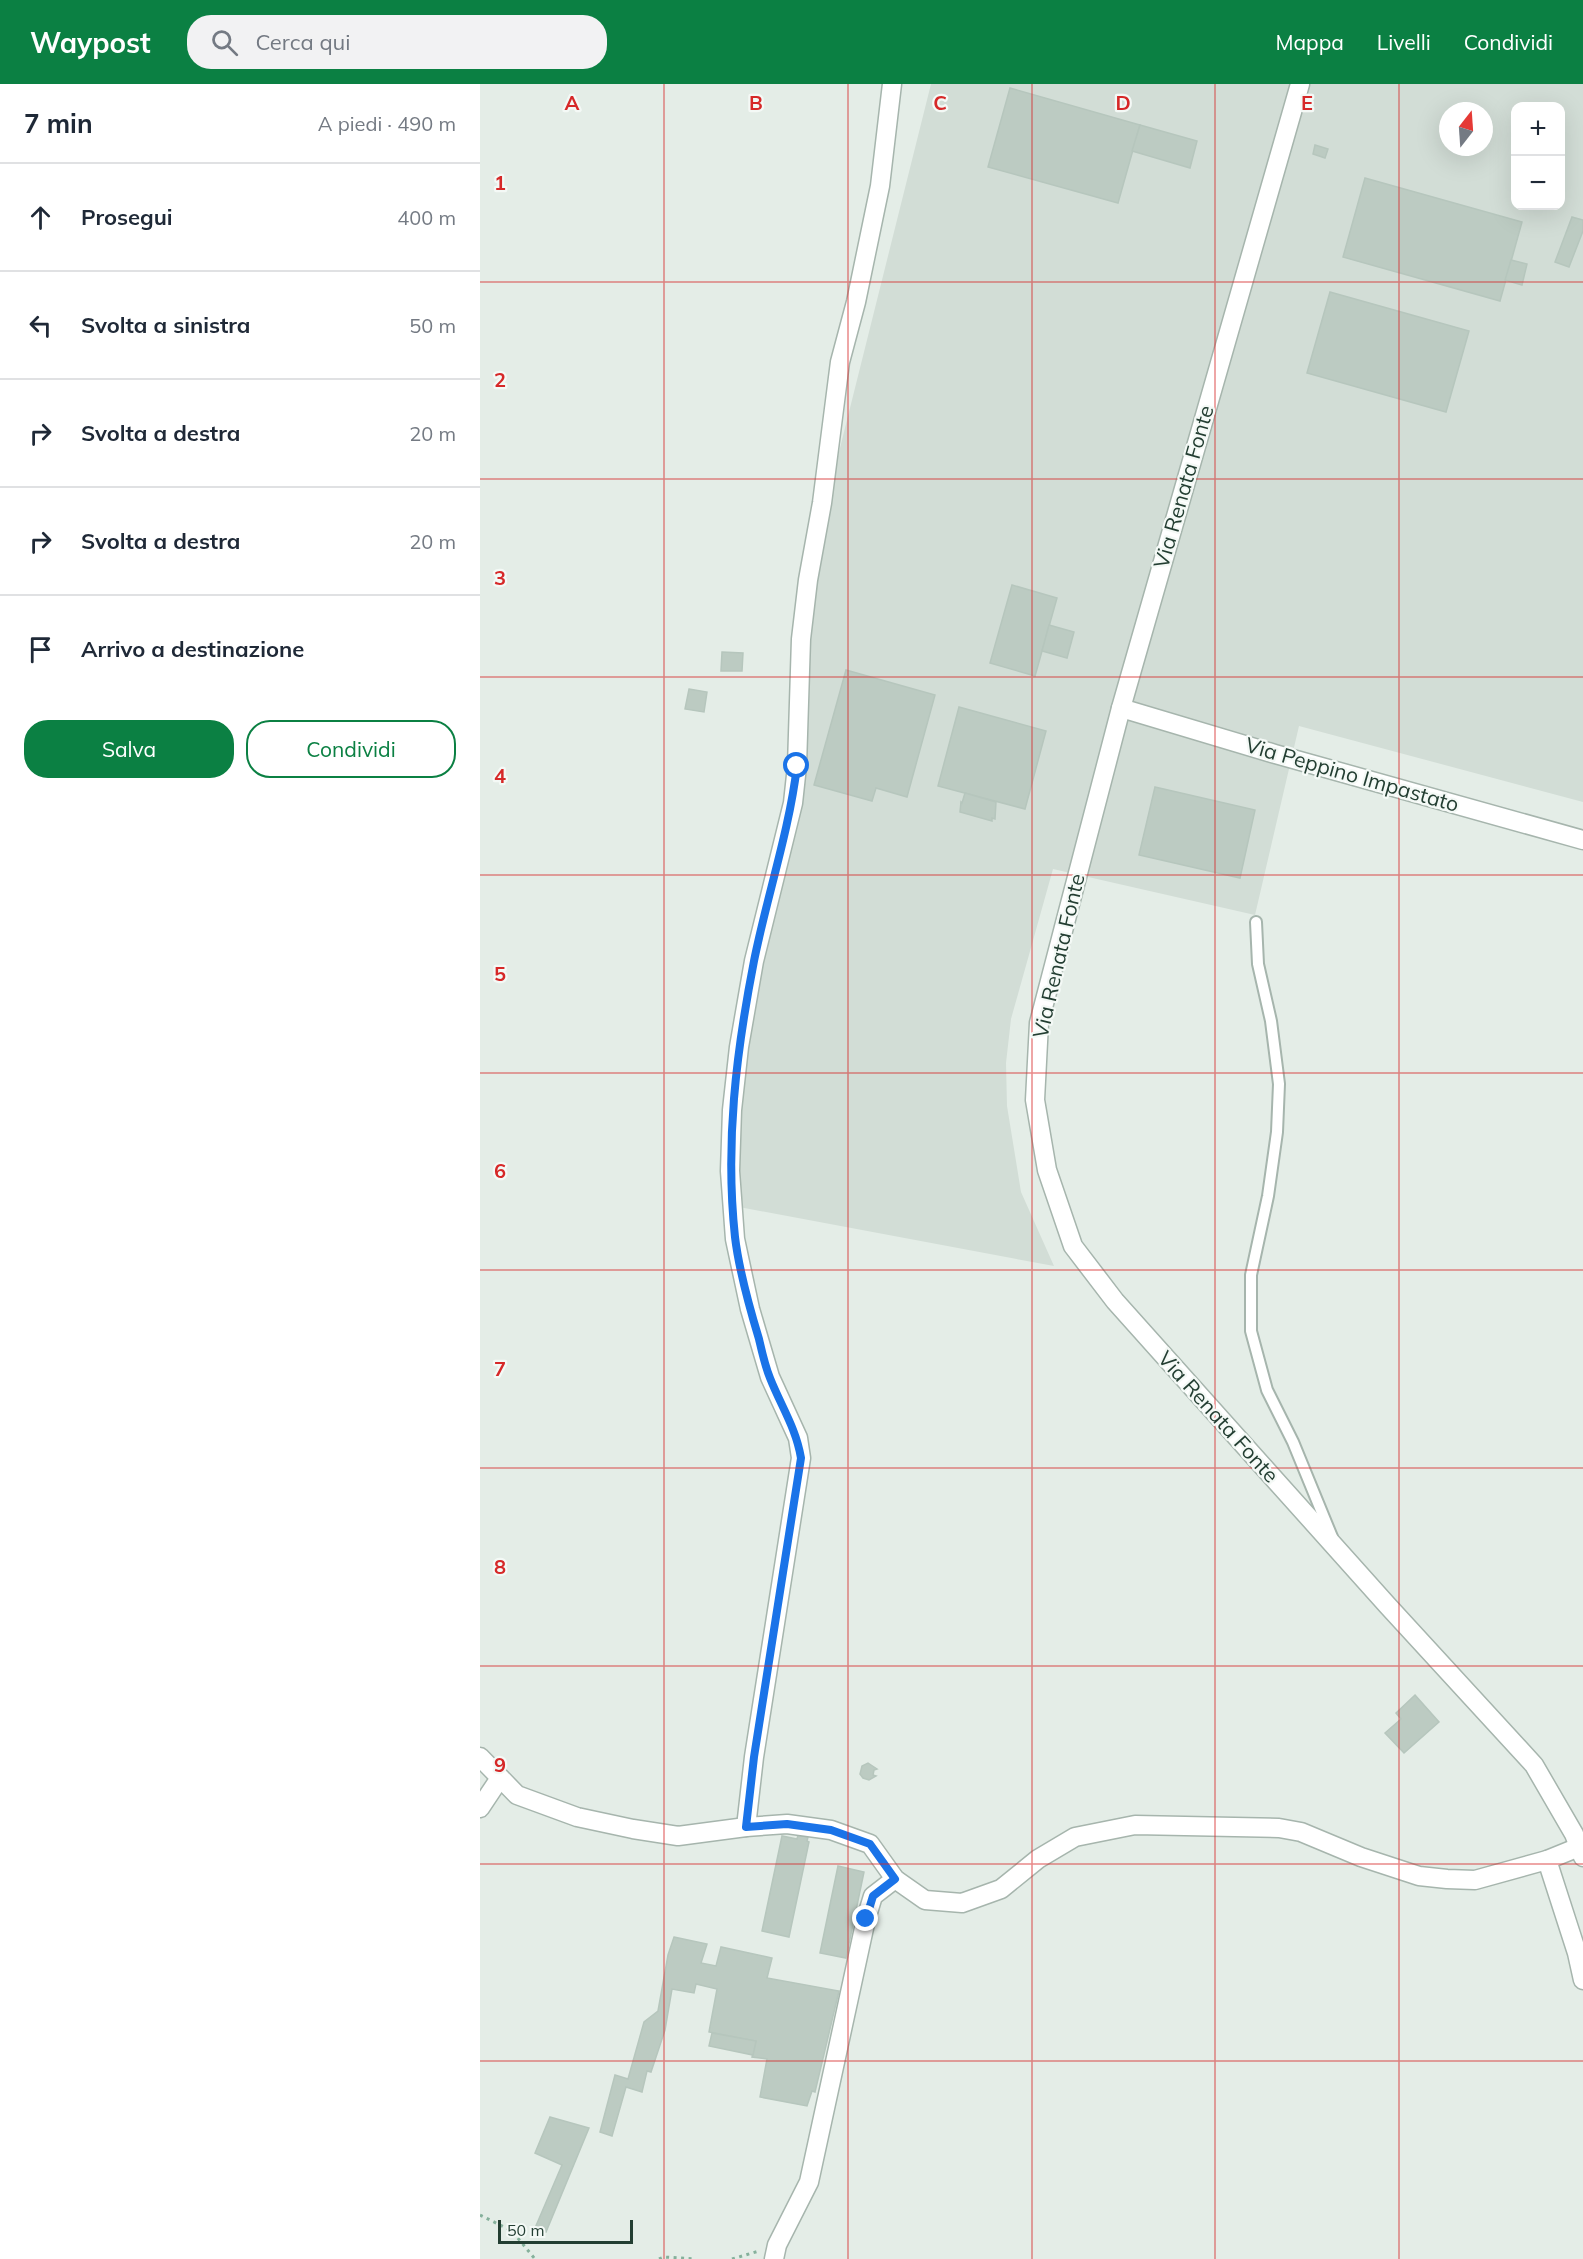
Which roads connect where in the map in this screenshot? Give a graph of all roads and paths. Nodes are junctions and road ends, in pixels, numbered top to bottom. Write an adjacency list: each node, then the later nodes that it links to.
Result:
1 (892, 84): 10 (street)
2 (1299, 84): 3 (street, Via Renata Fonte)
3 (1121, 708): 4 (street, Via Peppino Impastato); 6 (street, Via Renata Fonte)
4 (1583, 840)
5 (1256, 922): 6 (lane)
6 (1337, 1549): 11 (street, Via Renata Fonte)
7 (480, 1757): 8 (street)
8 (500, 1778): 9 (street); 10 (street)
9 (480, 1808)
10 (746, 1827): 13 (street)
11 (1581, 1852): 12 (street)
12 (1547, 1860): 13 (street); 14 (street)
13 (895, 1879): 16 (street)
14 (1583, 1980)
15 (480, 2215): 17 (path)
16 (775, 2252): 20 (path)
17 (535, 2259)
18 (659, 2259): 19 (path)
19 (695, 2259)
20 (732, 2259)

